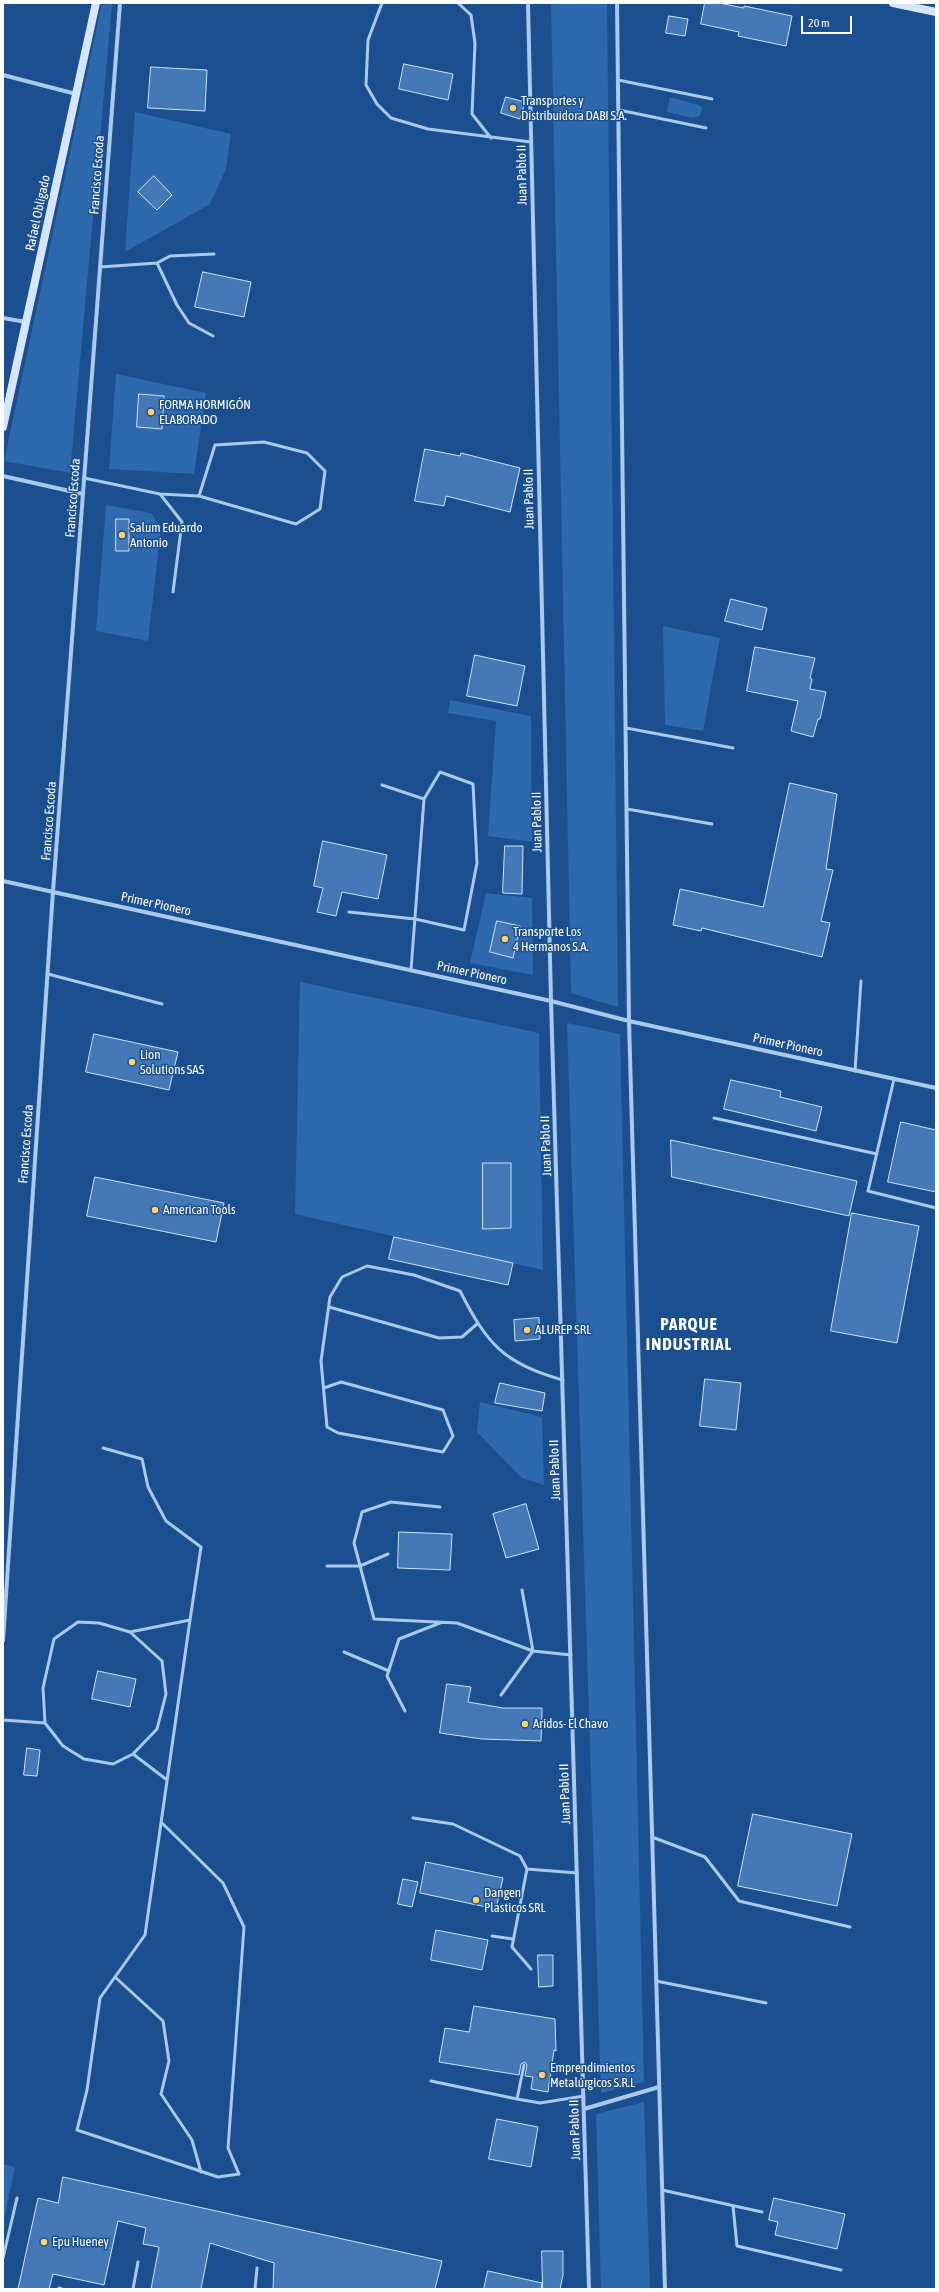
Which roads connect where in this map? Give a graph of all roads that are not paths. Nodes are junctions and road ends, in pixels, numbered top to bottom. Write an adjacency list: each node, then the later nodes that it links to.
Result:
1 (96, 3): 11 (street, Rafael Obligado)
2 (120, 3): 19 (street, Francisco Escoda)
3 (382, 3): 15 (lane)
4 (458, 3): 15 (lane)
5 (528, 3): 16 (street, Juan Pablo II)
6 (617, 3): 10 (street)
7 (893, 3): 8 (street)
8 (936, 12)
9 (3, 75): 11 (street)
10 (618, 80): 12 (lane); 13 (street)
11 (76, 94): 21 (street, Rafael Obligado)
12 (712, 99)
13 (619, 110): 14 (lane); 30 (street)
14 (706, 128)
15 (491, 138): 16 (lane)
16 (531, 142): 43 (street, Juan Pablo II)
17 (214, 254): 18 (lane)
18 (157, 263): 19 (lane); 22 (lane)
19 (100, 267): 25 (street, Francisco Escoda)
20 (3, 318): 21 (street)
21 (26, 322): 23 (street, Rafael Obligado)
22 (214, 336)
23 (3, 427)
24 (3, 476): 26 (street)
25 (84, 478): 26 (street, Francisco Escoda); 27 (lane)
26 (83, 494): 37 (street, Francisco Escoda)
27 (160, 494): 28 (lane); 29 (lane)
28 (199, 496): 28 (lane)
29 (173, 592)
30 (626, 728): 31 (lane); 34 (street)
31 (733, 748)
32 (382, 785): 33 (lane)
33 (424, 799): 39 (lane); 39 (lane)
34 (627, 809): 35 (lane); 45 (street)
35 (712, 824)
36 (3, 881): 37 (street, Primer Pionero)
37 (54, 891): 40 (street, Primer Pionero); 41 (street, Francisco Escoda)
38 (349, 912): 39 (lane)
39 (415, 919): 40 (lane)
40 (411, 970): 43 (street, Primer Pionero)
41 (48, 974): 44 (lane); 65 (street, Francisco Escoda)
42 (861, 981): 46 (lane)
43 (551, 1001): 45 (street, Primer Pionero); 54 (street, Juan Pablo II)
44 (162, 1004)
45 (629, 1021): 46 (street, Primer Pionero); 78 (street)
46 (855, 1071): 47 (street, Primer Pionero)
47 (894, 1079): 48 (street, Primer Pionero); 50 (lane)
48 (936, 1088)
49 (714, 1118): 50 (lane)
50 (877, 1154): 51 (lane)
51 (936, 1208)
52 (329, 1307): 53 (lane); 53 (lane); 55 (lane)
53 (477, 1324): 54 (lane)
54 (563, 1380): 68 (street, Juan Pablo II)
55 (324, 1388): 55 (lane)
56 (103, 1448): 62 (lane)
57 (440, 1507): 60 (lane)
58 (388, 1554): 60 (lane)
59 (327, 1566): 60 (lane)
60 (360, 1566): 63 (lane)
61 (522, 1590): 66 (lane)
62 (190, 1620): 64 (lane); 75 (lane)
63 (442, 1622): 66 (lane); 69 (lane)
64 (130, 1632): 73 (lane); 74 (lane)
65 (3, 1640)
66 (533, 1651): 68 (lane); 70 (lane)
67 (344, 1652): 69 (lane)
68 (571, 1655): 80 (street, Juan Pablo II)
69 (389, 1671): 71 (lane)
70 (501, 1695)
71 (405, 1711)
72 (3, 1720): 73 (lane)
73 (45, 1723): 74 (lane)
74 (133, 1754): 75 (lane)
75 (167, 1780): 77 (lane)
76 (413, 1818): 79 (lane)
77 (161, 1822): 85 (lane); 94 (lane)
78 (652, 1837): 81 (lane); 86 (street)
79 (527, 1868): 80 (lane); 83 (lane)
80 (577, 1873): 91 (street, Juan Pablo II)
81 (850, 1927)
82 (492, 1936): 83 (lane)
83 (513, 1938): 84 (lane)
84 (530, 1969)
85 (115, 1977): 94 (lane); 94 (lane)
86 (656, 1981): 87 (lane); 90 (street)
87 (766, 2003)
88 (524, 2065): 92 (lane)
89 (431, 2081): 92 (lane)
90 (659, 2087): 93 (street); 95 (street)
91 (584, 2096): 92 (lane); 93 (street, Juan Pablo II)
92 (518, 2100)
93 (584, 2109): 105 (street, Juan Pablo II)
94 (201, 2172)
95 (662, 2190): 97 (lane); 106 (street)
96 (17, 2198): 99 (lane)
97 (733, 2206): 98 (lane); 102 (lane)
98 (762, 2212)
99 (3, 2258)
100 (138, 2262): 103 (lane)
101 (257, 2268): 104 (lane)
102 (841, 2270)
103 (133, 2289)
104 (255, 2289)
105 (589, 2289)
106 (665, 2289)

